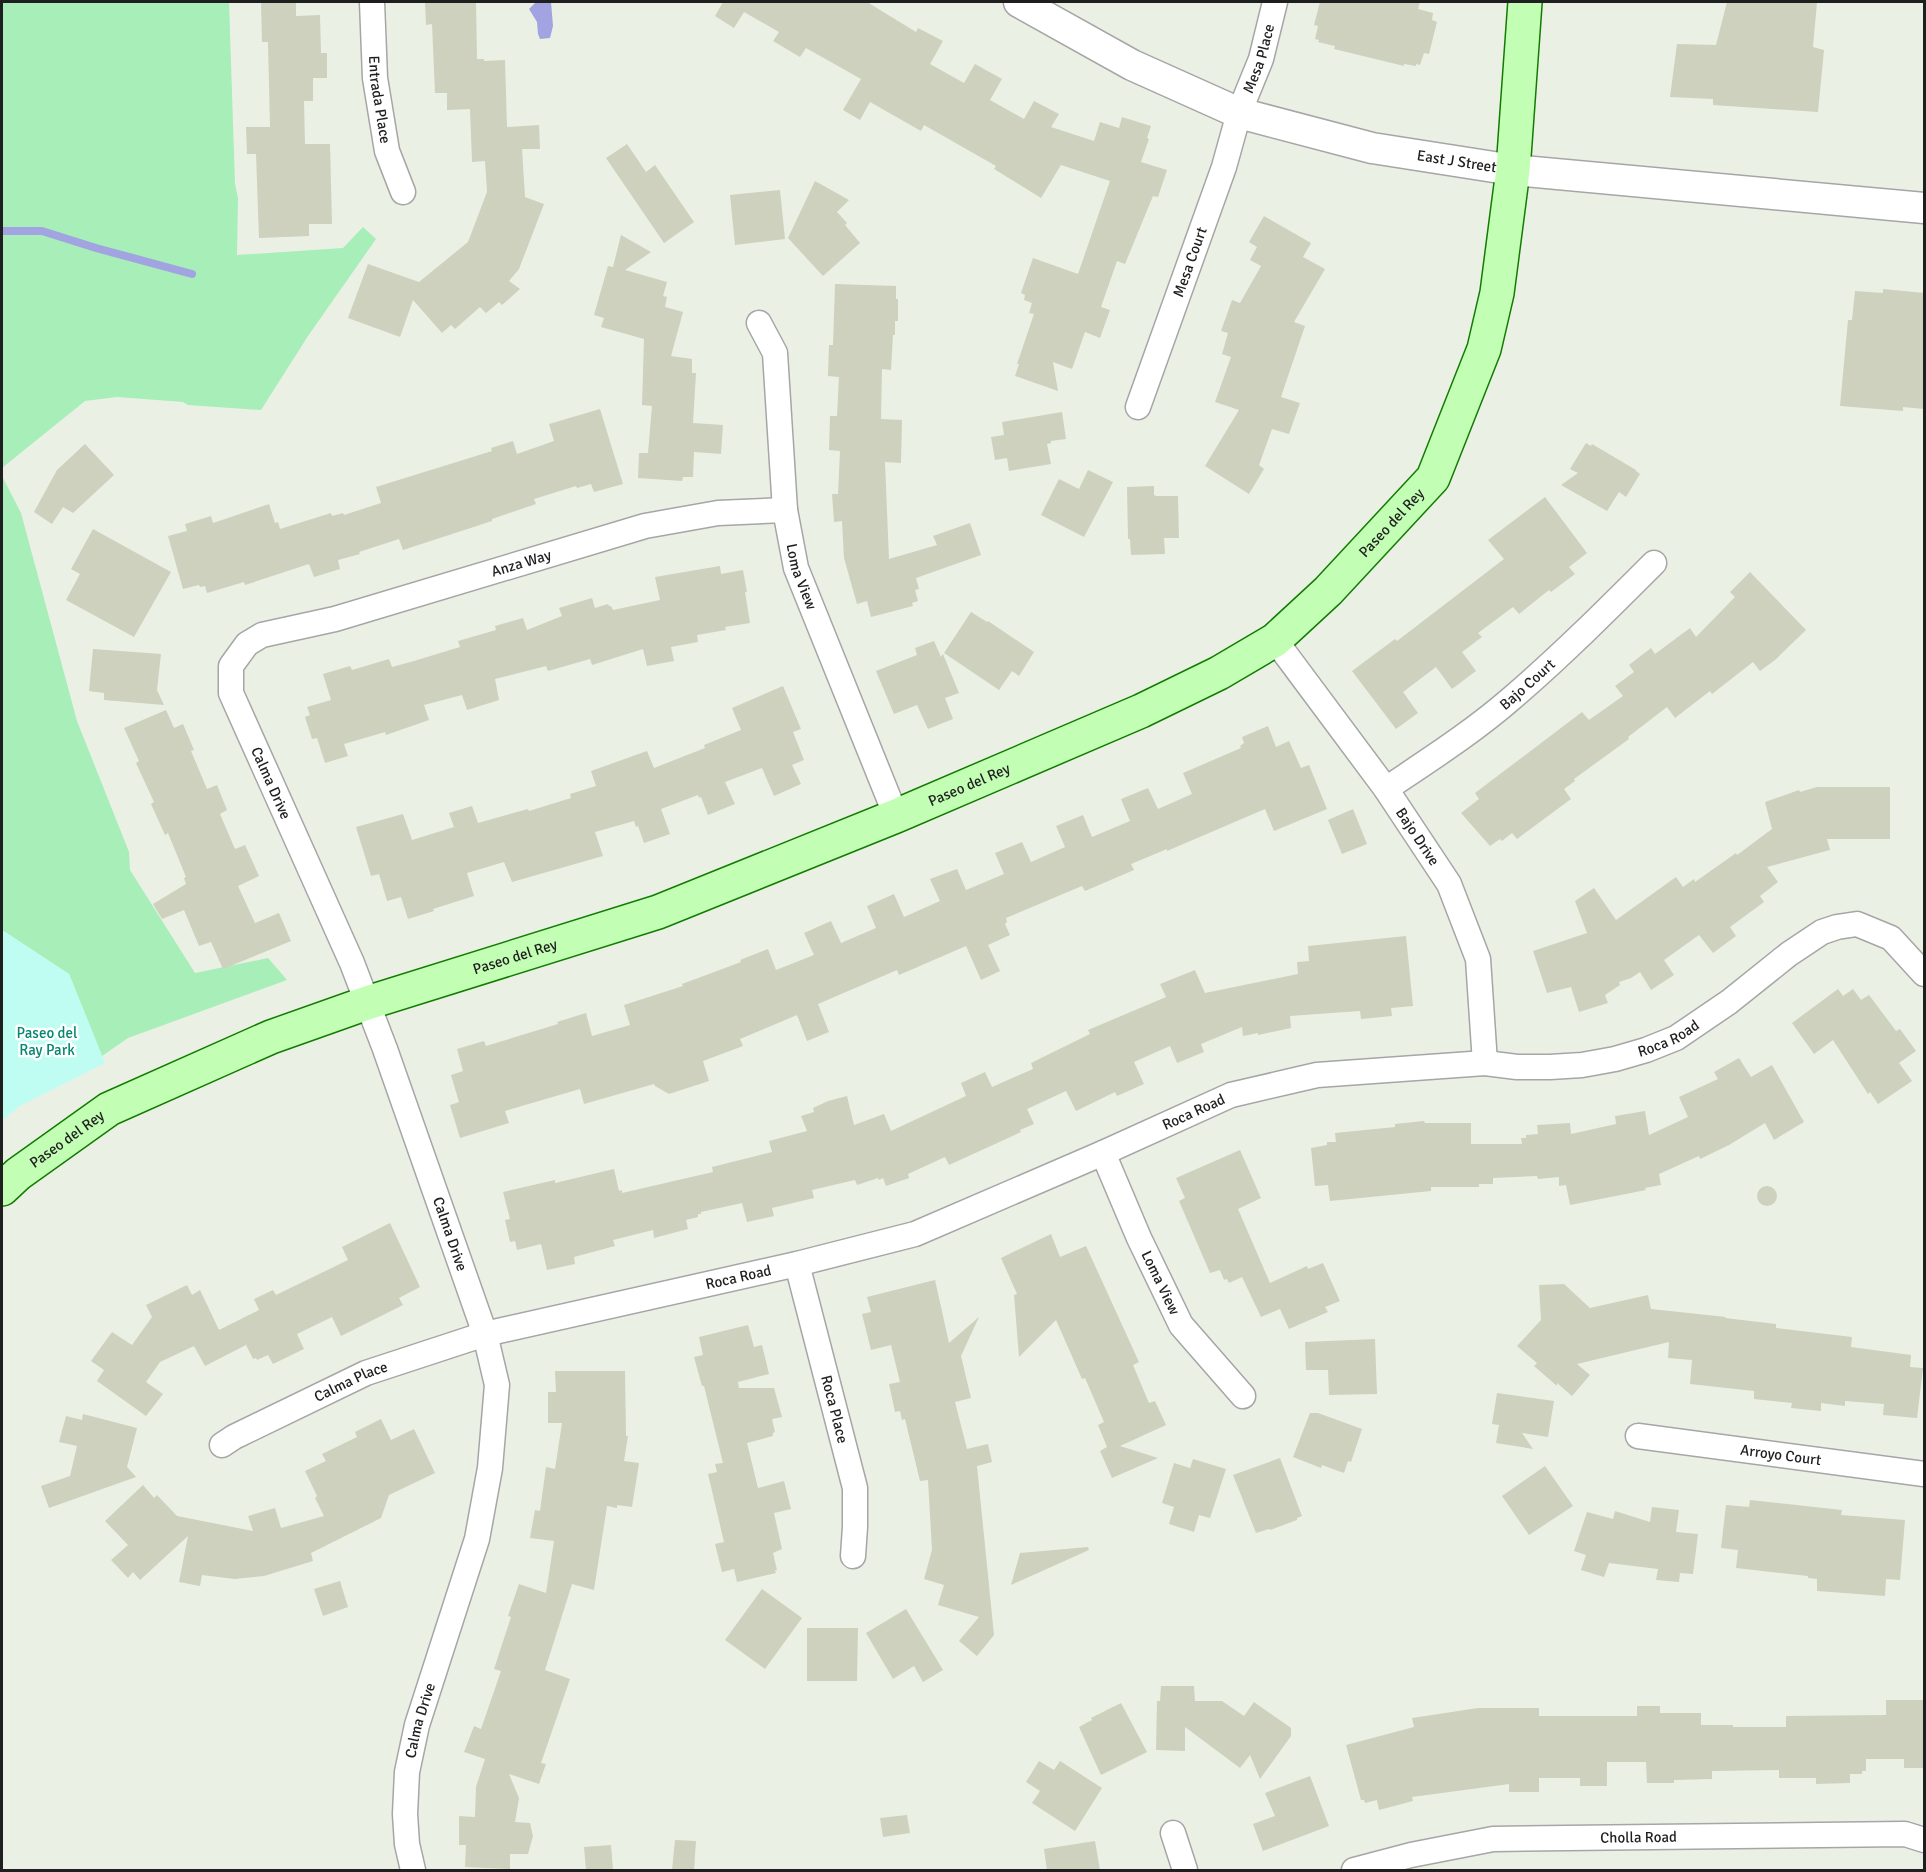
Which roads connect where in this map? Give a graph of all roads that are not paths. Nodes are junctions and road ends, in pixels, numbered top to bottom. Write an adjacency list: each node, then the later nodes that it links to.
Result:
1 (372, 2): 7 (street, Entrada Place)
2 (1019, 2): 5 (street, East J Street)
3 (1275, 2): 5 (street, Mesa Place)
4 (1525, 2): 6 (main road, Paseo del Rey)
5 (1239, 113): 6 (street, East J Street); 10 (street, Mesa Court)
6 (1513, 170): 8 (street, East J Street); 14 (main road, Paseo del Rey)
7 (403, 192)
8 (1924, 208)
9 (759, 323): 11 (street, Loma View)
10 (1138, 407)
11 (784, 510): 13 (street, Anza Way); 16 (street, Loma View)
12 (1654, 563): 15 (street, Bajo Court)
13 (262, 635): 18 (street, Calma Drive)
14 (1275, 640): 15 (street, Bajo Drive); 16 (main road, Paseo del Rey)
15 (1386, 789): 19 (street, Bajo Drive)
16 (896, 816): 18 (main road, Paseo del Rey)
17 (1924, 974): 19 (street, Roca Road)
18 (367, 1003): 21 (main road, Paseo del Rey); 23 (street, Calma Drive)
19 (1485, 1063): 20 (street, Roca Road)
20 (1102, 1153): 22 (street, Roca Road); 24 (street, Loma View)
21 (2, 1189)
22 (797, 1264): 23 (street, Roca Road); 28 (street, Roca Place)
23 (485, 1334): 26 (street, Calma Place); 31 (street, Calma Drive)
24 (1243, 1396)
25 (1638, 1436): 27 (street, Arroyo Court)
26 (222, 1444)
27 (1924, 1474)
28 (852, 1556)
29 (1173, 1833): 32 (street)
30 (1924, 1840): 33 (street, Cholla Road)
31 (413, 1870)
32 (1185, 1870)
33 (1354, 1870)

